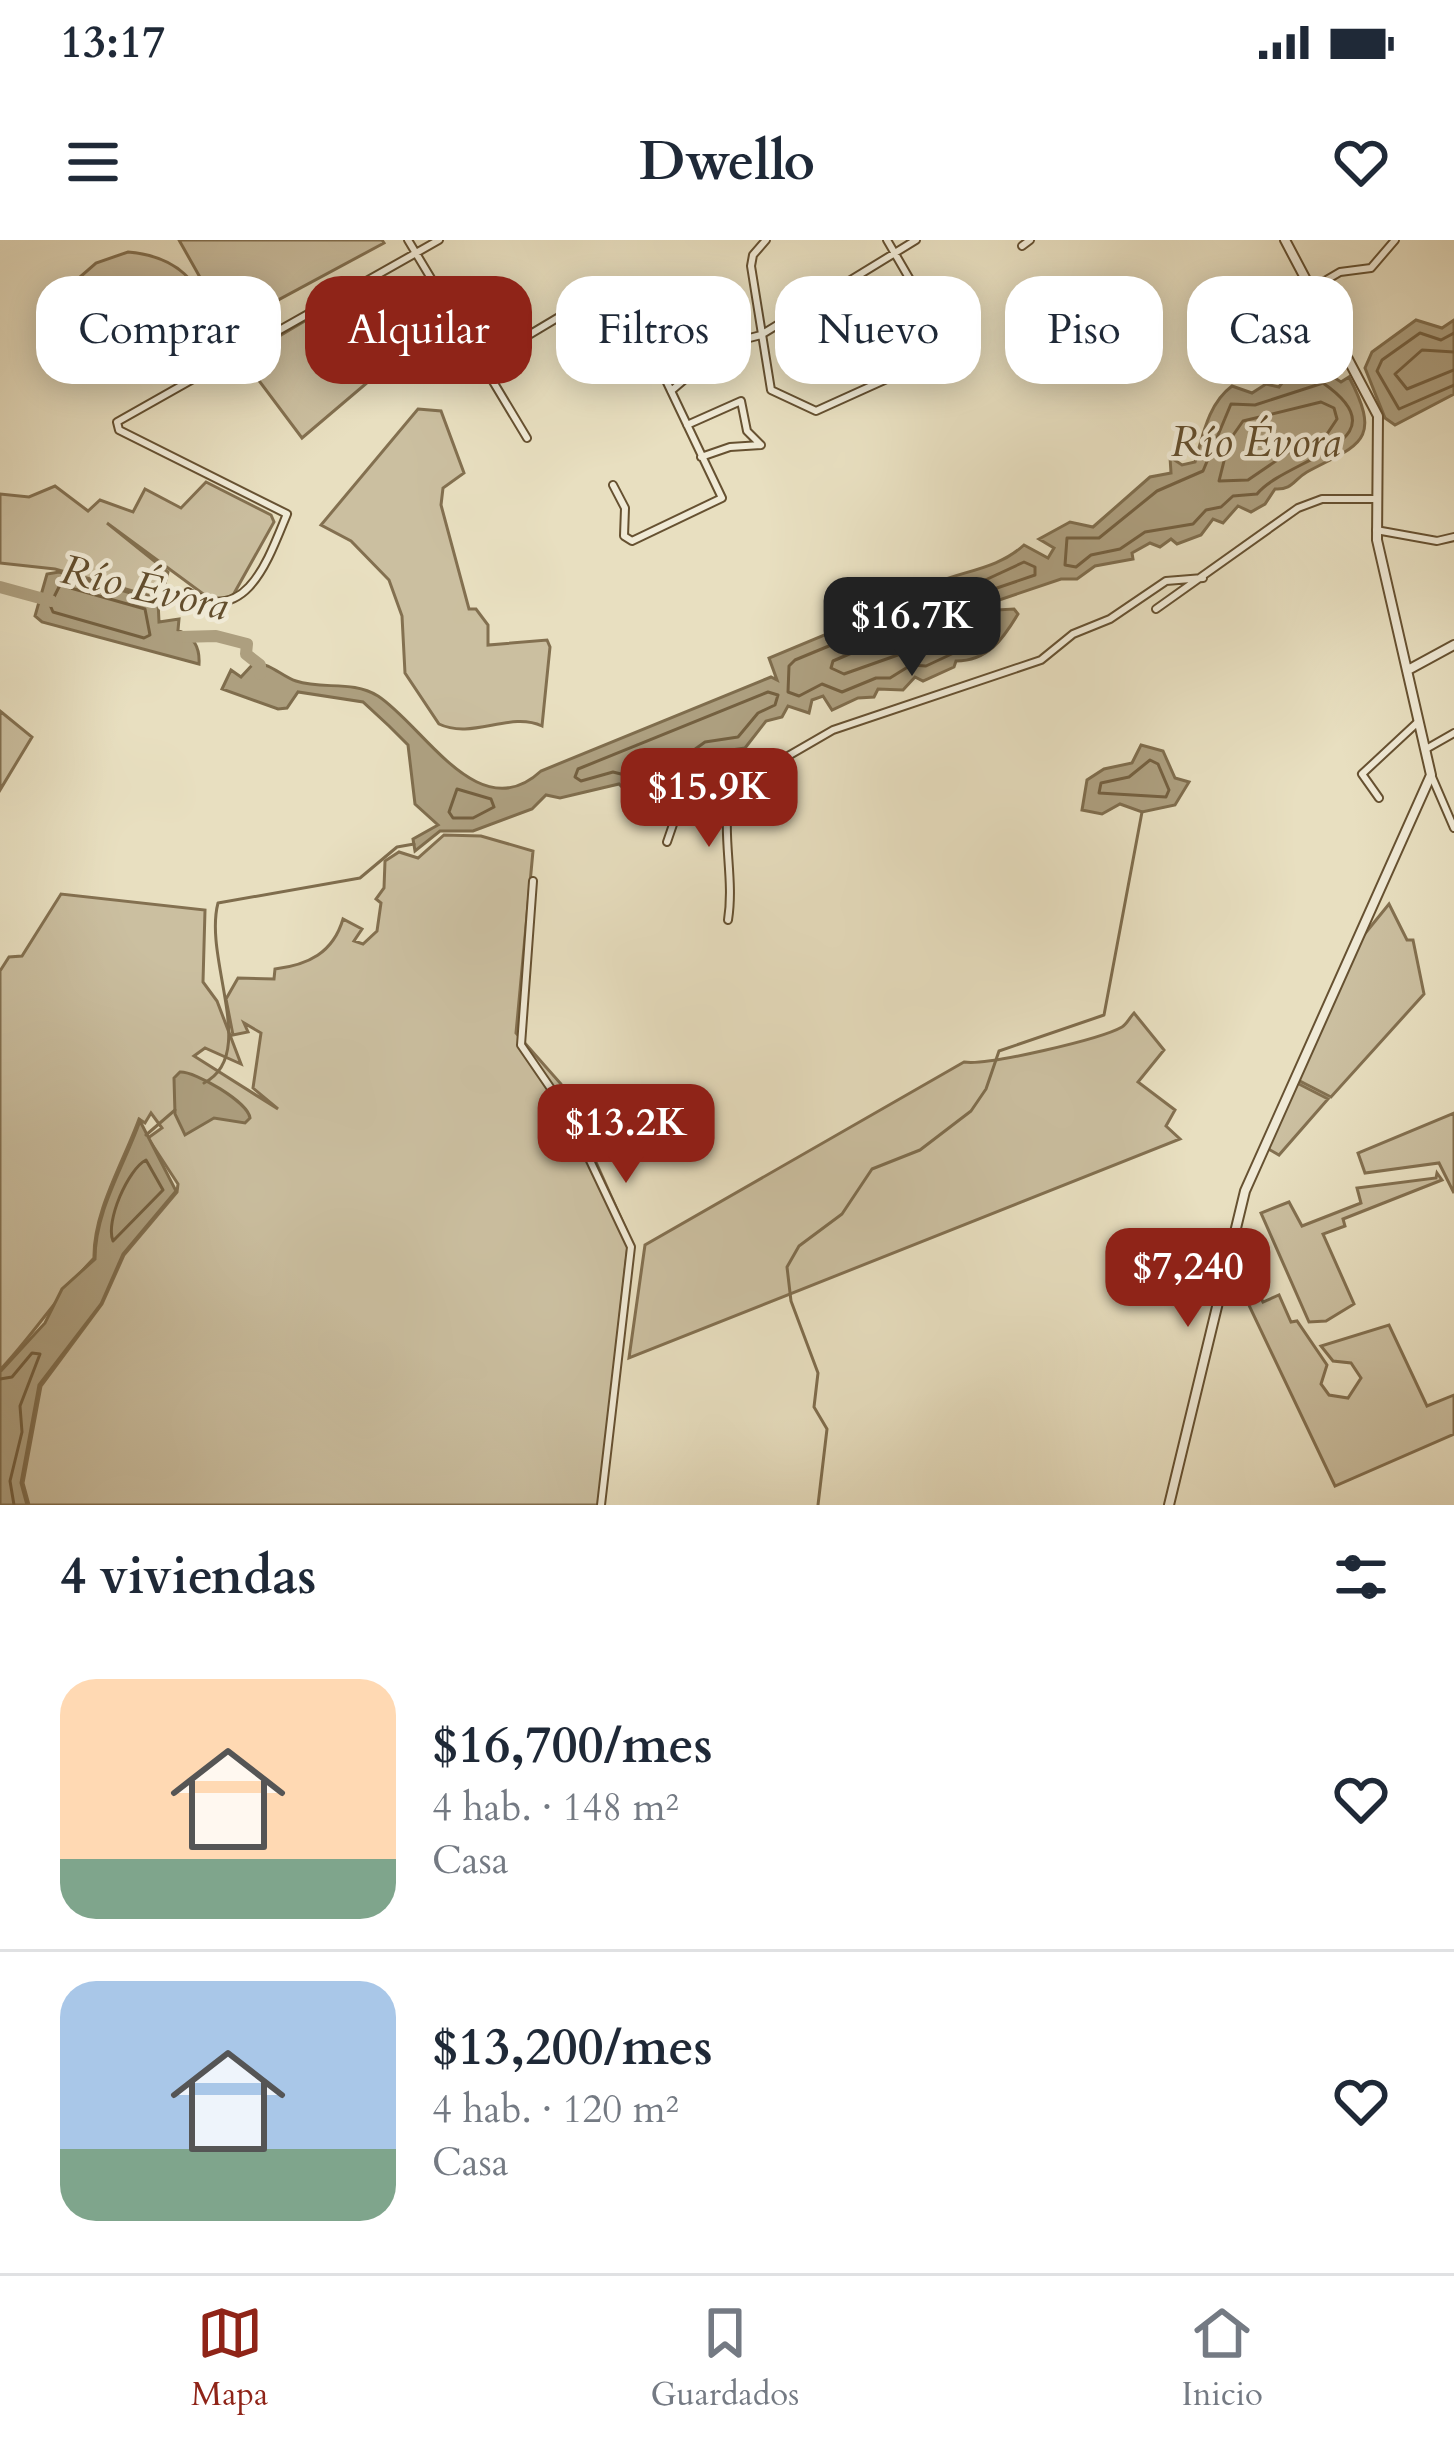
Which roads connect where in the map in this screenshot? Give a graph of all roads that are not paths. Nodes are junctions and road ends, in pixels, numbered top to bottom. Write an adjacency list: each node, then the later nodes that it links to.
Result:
1 (408, 240): 10 (street)
2 (439, 240): 10 (street)
3 (766, 240): 17 (street)
4 (886, 240): 11 (street)
5 (916, 240): 11 (street)
6 (1030, 240): 9 (street)
7 (1285, 240): 14 (street)
8 (1395, 240): 15 (street)
9 (1022, 246)
10 (416, 253): 12 (street); 30 (street)
11 (895, 254): 13 (street); 17 (street)
12 (430, 276)
13 (908, 276)
14 (1304, 276)
15 (1333, 276)
16 (532, 330): 21 (street)
17 (761, 334): 20 (street); 21 (street)
18 (1353, 364): 26 (street)
19 (494, 384): 23 (street)
20 (874, 384)
21 (671, 391): 22 (street)
22 (687, 425): 24 (street); 24 (street)
23 (527, 438)
24 (701, 458): 25 (street)
25 (613, 485)
26 (1377, 499): 27 (street); 29 (street)
27 (1376, 530): 28 (street); 33 (street)
28 (1454, 537)
29 (1203, 578): 31 (street); 38 (street)
30 (188, 592)
31 (1156, 609)
32 (1454, 645): 33 (street)
33 (1408, 670): 34 (street)
34 (1419, 721): 36 (street); 39 (street)
35 (1454, 733): 36 (street)
36 (1426, 749): 37 (street)
37 (1431, 776): 40 (street); 45 (street)
38 (731, 789): 41 (street); 43 (street)
39 (1379, 797)
40 (1453, 823)
41 (668, 842)
42 (532, 881): 44 (street)
43 (728, 920)
44 (601, 1505)
45 (1169, 1505)

